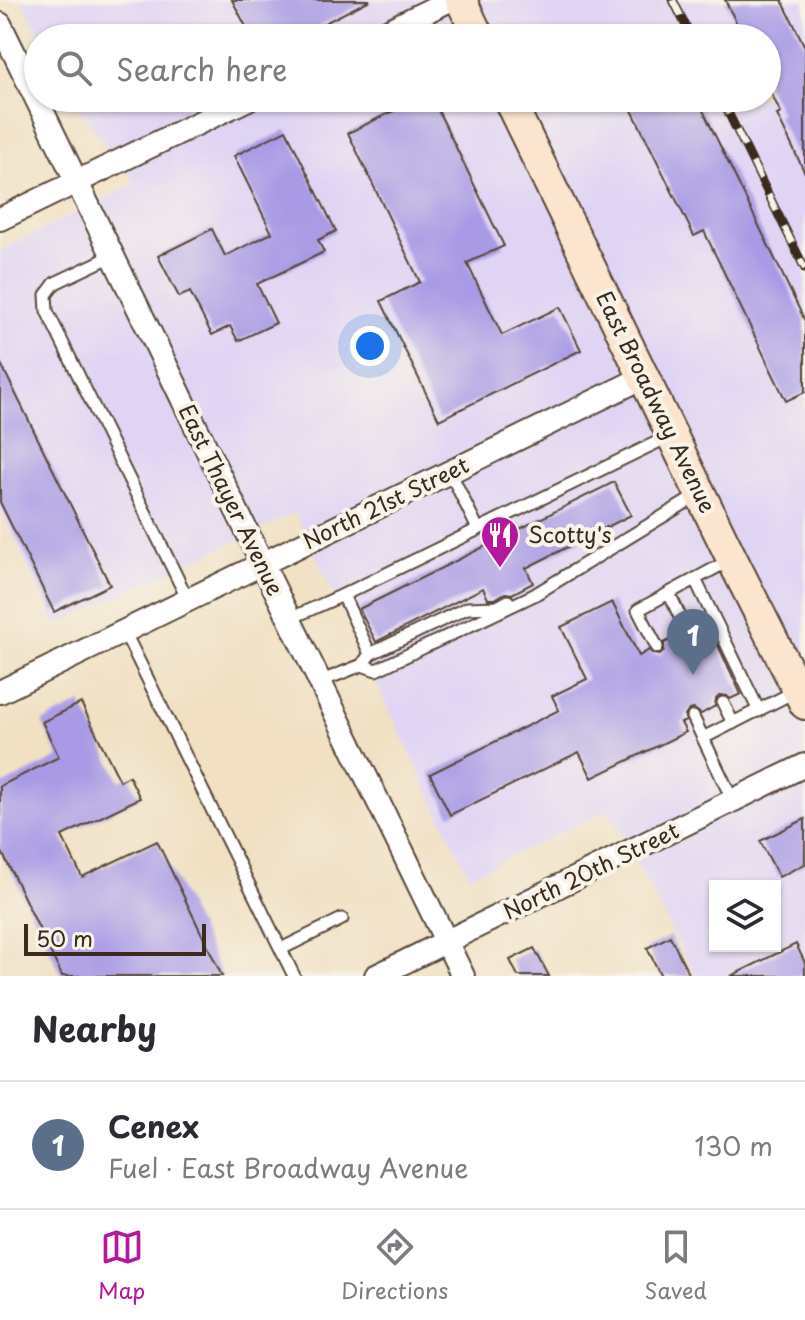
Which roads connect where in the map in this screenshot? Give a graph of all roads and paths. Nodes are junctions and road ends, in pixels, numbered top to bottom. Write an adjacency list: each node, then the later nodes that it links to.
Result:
1 (450, 0): 4 (street)
2 (461, 0): 5 (street)
3 (0, 24): 6 (street, East Thayer Avenue)
4 (401, 24)
5 (472, 24)
6 (24, 74)
7 (42, 112): 10 (street, East Thayer Avenue)
8 (221, 112): 10 (street)
9 (515, 112): 13 (street, East Broadway Avenue)
10 (76, 183): 11 (street); 12 (street, East Thayer Avenue)
11 (0, 219)
12 (112, 256): 19 (street, East Thayer Avenue); 24 (lane)
13 (644, 377): 14 (street, East Broadway Avenue); 15 (street, North 21st Street)
14 (672, 435): 16 (street, East Broadway Avenue); 17 (lane)
15 (450, 472): 17 (lane); 19 (street, North 21st Street)
16 (700, 494): 18 (street, East Broadway Avenue); 23 (lane)
17 (478, 529): 22 (lane)
18 (732, 559): 20 (lane); 33 (street, East Broadway Avenue)
19 (262, 564): 24 (street, North 21st Street); 25 (street, East Thayer Avenue)
20 (695, 579): 21 (lane); 35 (lane)
21 (669, 593): 27 (lane); 28 (lane)
22 (343, 595): 25 (lane); 29 (lane)
23 (534, 595): 29 (lane); 30 (lane)
24 (188, 600): 26 (street, North 21st Street)
25 (289, 619): 31 (street, East Thayer Avenue)
26 (124, 631): 32 (street, North 21st Street); 43 (lane)
27 (687, 632)
28 (657, 647)
29 (370, 654): 30 (lane)
30 (362, 665): 31 (lane)
31 (319, 682): 42 (street, East Thayer Avenue)
32 (0, 692)
33 (802, 697): 35 (lane)
34 (723, 703): 37 (lane)
35 (759, 711): 37 (lane)
36 (693, 717): 38 (lane)
37 (733, 723): 38 (lane)
38 (703, 738): 40 (lane)
39 (805, 765): 40 (street, North 20th Street)
40 (733, 801): 42 (street, North 20th Street)
41 (342, 919): 43 (lane)
42 (446, 941): 45 (street, North 20th Street); 46 (street, East Thayer Avenue)
43 (281, 949): 44 (lane)
44 (294, 976)
45 (376, 976)
46 (463, 976)

